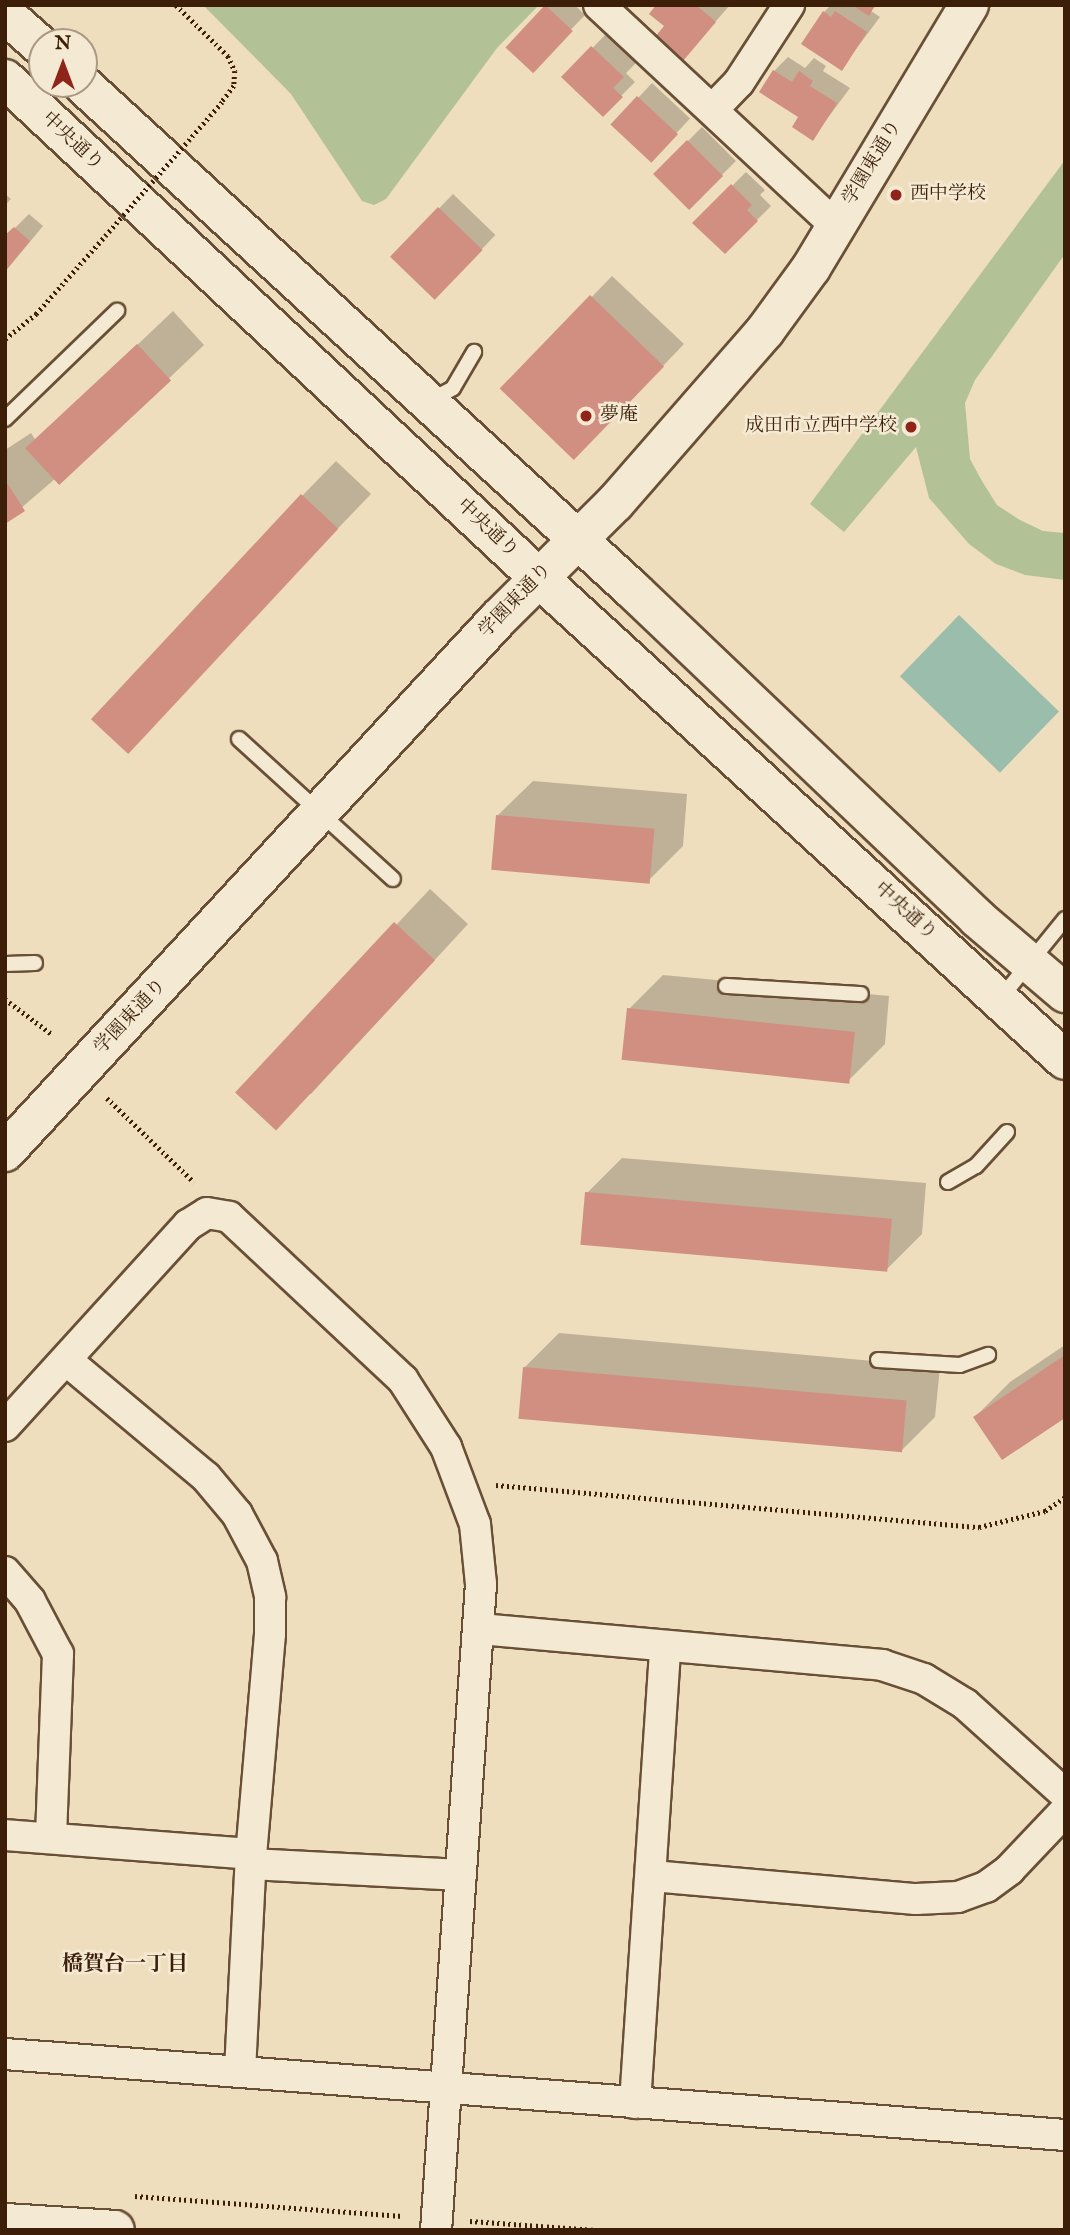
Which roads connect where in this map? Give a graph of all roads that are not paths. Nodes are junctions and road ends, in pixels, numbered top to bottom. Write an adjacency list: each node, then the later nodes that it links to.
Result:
1 (600, 5): 8 (street)
2 (789, 5): 8 (street)
3 (969, 5): 9 (street, 学園東通り)
4 (5, 14): 5 (street)
5 (28, 35)
6 (5, 79): 15 (street, 中央通り)
7 (97, 98): 12 (street)
8 (713, 109): 9 (street)
9 (835, 225): 14 (street, 学園東通り)
10 (117, 311): 13 (lane)
11 (474, 352): 12 (lane)
12 (429, 401): 14 (street)
13 (5, 419)
14 (576, 541): 15 (street, 学園東通り); 20 (street)
15 (539, 578): 17 (street, 学園東通り); 26 (street, 中央通り)
16 (239, 739): 17 (lane)
17 (318, 815): 18 (lane); 29 (street, 学園東通り)
18 (393, 879)
19 (1065, 919): 20 (lane)
20 (1029, 960): 24 (street); 26 (lane)
21 (34, 963): 22 (lane)
22 (5, 964)
23 (726, 986): 25 (lane)
24 (1065, 993)
25 (861, 994)
26 (1000, 1000): 27 (street, 中央通り)
27 (1065, 1060)
28 (1007, 1132): 30 (lane)
29 (5, 1152)
30 (948, 1182)
31 (988, 1355): 33 (lane)
32 (66, 1360): 34 (street); 36 (street); 42 (street)
33 (878, 1360)
34 (5, 1426)
35 (5, 1572): 41 (street)
36 (480, 1629): 37 (street); 43 (street)
37 (665, 1647): 38 (street); 44 (street)
38 (1065, 1794)
39 (1065, 1811): 44 (street)
40 (5, 1836): 41 (street)
41 (51, 1838): 42 (street)
42 (251, 1859): 43 (street); 46 (street)
43 (461, 1875): 47 (street)
44 (652, 1876): 48 (street)
45 (5, 2054): 46 (street)
46 (240, 2071): 47 (street)
47 (444, 2088): 48 (street); 52 (street)
48 (635, 2103): 49 (street)
49 (1065, 2135)
50 (121, 2212): 51 (street)
51 (5, 2222)
52 (437, 2224)

